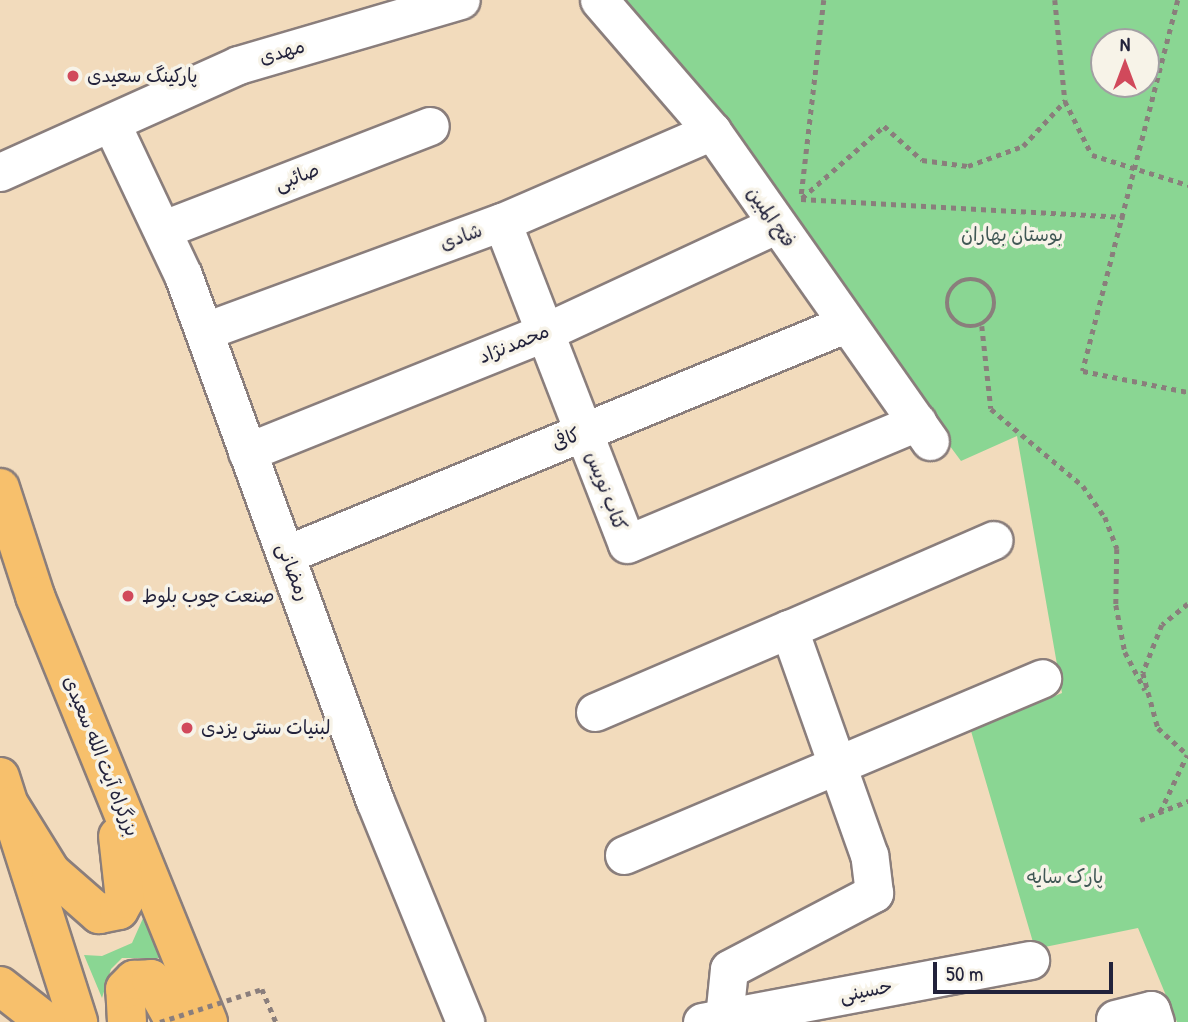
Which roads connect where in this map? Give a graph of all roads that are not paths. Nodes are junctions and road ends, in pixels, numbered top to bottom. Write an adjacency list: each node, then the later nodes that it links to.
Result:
1 (461, 0): 3 (street, مهدی)
2 (599, 0): 5 (street, فتح المبین)
3 (112, 125): 6 (street, مهدی); 9 (street, رمضانی)
4 (430, 126): 9 (street, صائبی)
5 (712, 131): 7 (street, شادی); 8 (street, فتح المبین)
6 (0, 172)
7 (502, 222): 11 (street, شادی); 12 (street, کتاب نویس)
8 (775, 225): 10 (street, فتح المبین); 12 (street, محمدنژاد)
9 (164, 229): 11 (street, رمضانی)
10 (845, 324): 13 (street, کافی); 14 (street, فتح المبین)
11 (205, 331): 15 (street, رمضانی)
12 (545, 332): 13 (street, کتاب نویس); 15 (street, محمدنژاد)
13 (583, 432): 14 (street, کتاب نویس); 18 (street, کافی)
14 (924, 432)
15 (247, 452): 18 (street, رمضانی)
16 (0, 488): 22 (highway, بزرگراه آیت الله سعیدی)
17 (994, 540): 19 (street)
18 (287, 554): 35 (street, رمضانی)
19 (789, 629): 21 (street); 23 (street)
20 (1042, 678): 23 (street)
21 (595, 712)
22 (100, 757): 24 (highway); 34 (highway, بزرگراه آیت الله سعیدی)
23 (837, 765): 25 (street); 29 (street)
24 (5, 792): 31 (highway)
25 (624, 855)
26 (1030, 960): 29 (street, حسینی)
27 (0, 985): 30 (highway)
28 (1115, 1019): 36 (street)
29 (713, 1020)
30 (46, 1022)
31 (78, 1022)
32 (127, 1022): 33 (highway)
33 (175, 1022)
34 (208, 1022)
35 (465, 1022)
36 (1155, 1022)

